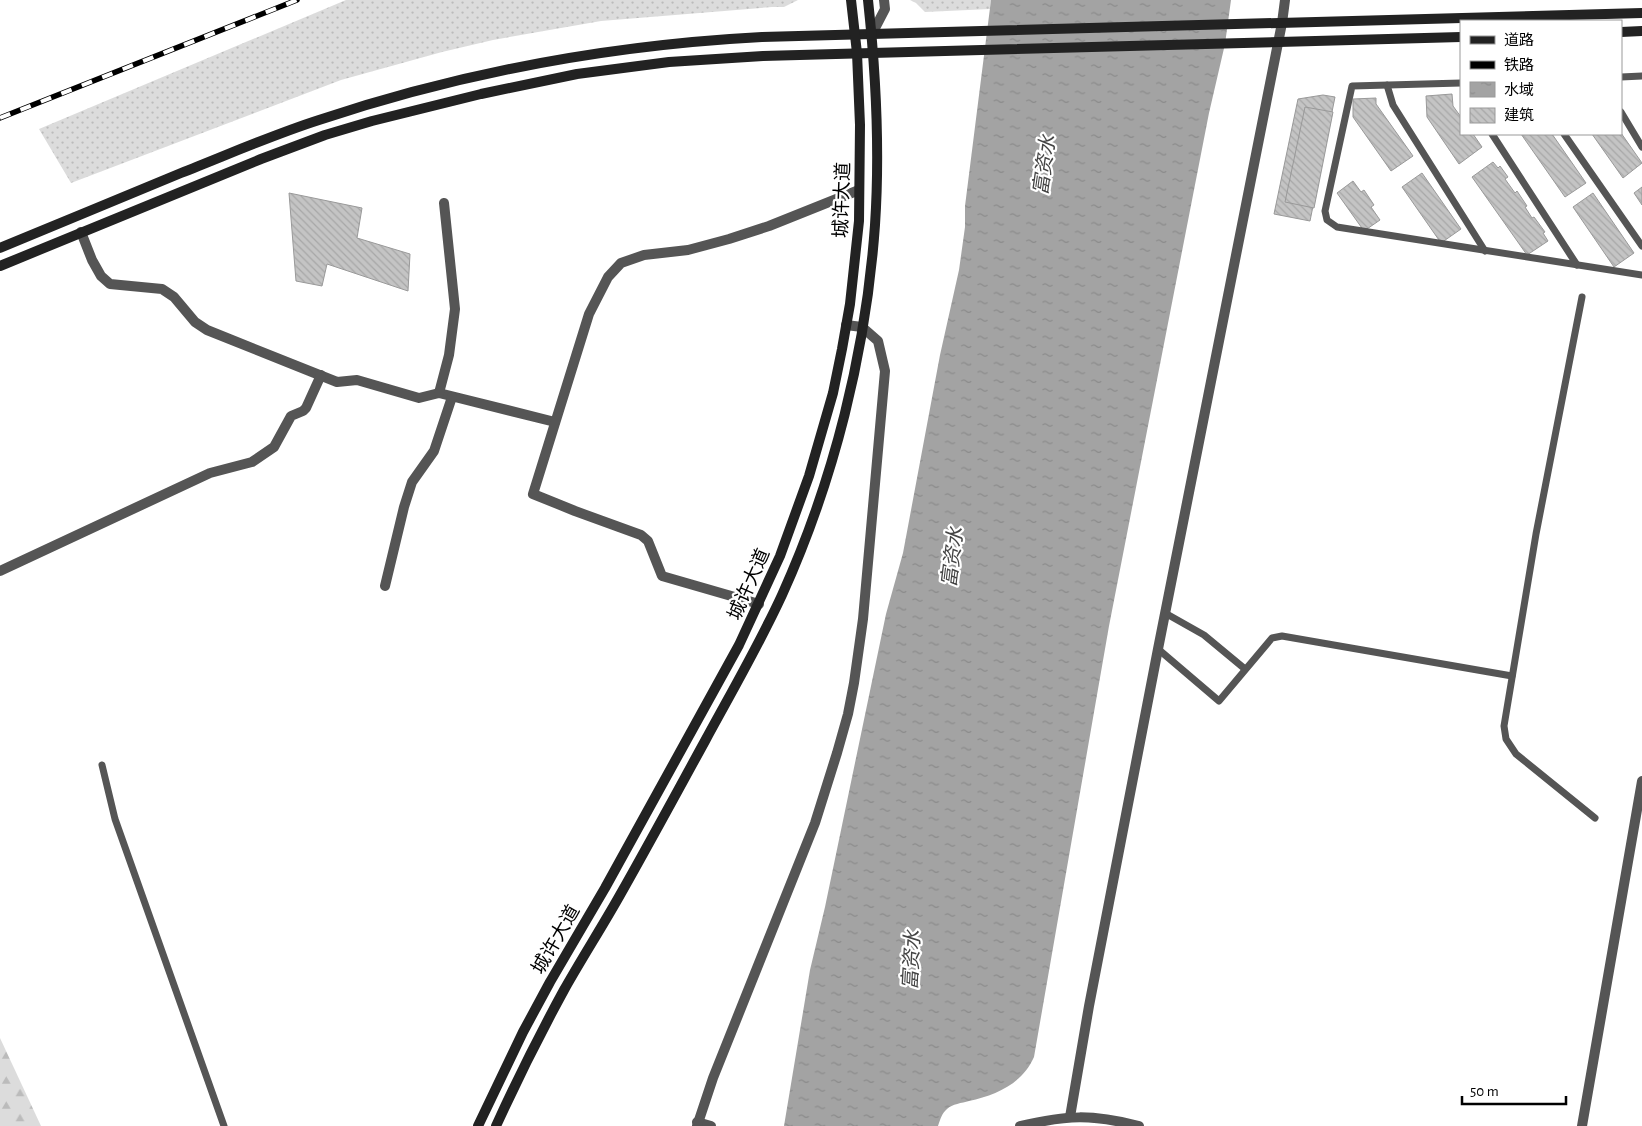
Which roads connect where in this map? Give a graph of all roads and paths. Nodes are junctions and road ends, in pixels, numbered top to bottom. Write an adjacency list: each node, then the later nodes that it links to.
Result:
1 (851, 0): 9 (main road, 城许大道)
2 (868, 0): 10 (main road, 城许大道)
3 (884, 0): 10 (street)
4 (1285, 0): 6 (street)
5 (1642, 13): 6 (main road)
6 (1282, 23): 10 (main road); 12 (street)
7 (1642, 31): 8 (main road)
8 (1622, 32)
9 (855, 34): 10 (main road); 14 (main road, 城许大道); 27 (main road)
10 (872, 34): 13 (main road, 城许大道)
11 (1460, 37): 12 (main road)
12 (1278, 42): 13 (main road); 42 (street)
13 (873, 52): 14 (main road); 34 (main road, 城许大道)
14 (857, 53): 23 (main road, 城许大道); 25 (main road)
15 (1642, 76): 16 (lane)
16 (1622, 77)
17 (1460, 83): 18 (lane)
18 (1387, 85): 28 (lane); 28 (lane)
19 (1622, 114): 22 (lane)
20 (1493, 135): 29 (lane)
21 (1565, 135): 26 (lane)
22 (1642, 147)
23 (859, 190): 33 (main road, 城许大道); 38 (street)
24 (444, 203): 36 (street)
25 (81, 232): 30 (main road); 35 (street)
26 (1642, 246)
27 (0, 248)
28 (1485, 251): 29 (lane)
29 (1577, 265): 31 (lane)
30 (0, 266)
31 (1642, 275)
32 (1582, 297): 45 (lane)
33 (846, 325): 34 (street); 41 (main road, 城许大道)
34 (862, 328): 50 (street); 53 (main road, 城许大道)
35 (321, 375): 36 (street); 39 (street)
36 (439, 393): 37 (street)
37 (452, 397): 38 (street); 40 (street)
38 (555, 422): 41 (street)
39 (0, 571)
40 (385, 586)
41 (759, 604): 52 (main road, 城许大道)
42 (1165, 612): 43 (street); 44 (lane)
43 (1158, 649): 44 (lane); 49 (street)
44 (1245, 669): 45 (lane)
45 (1512, 676): 48 (lane)
46 (102, 765): 51 (lane)
47 (1642, 781): 57 (street)
48 (1595, 818)
49 (1070, 1117): 55 (street); 56 (street)
50 (697, 1124): 54 (street)
51 (224, 1126)
52 (478, 1126)
53 (496, 1126)
54 (711, 1126)
55 (1020, 1126)
56 (1139, 1126)
57 (1582, 1126)

